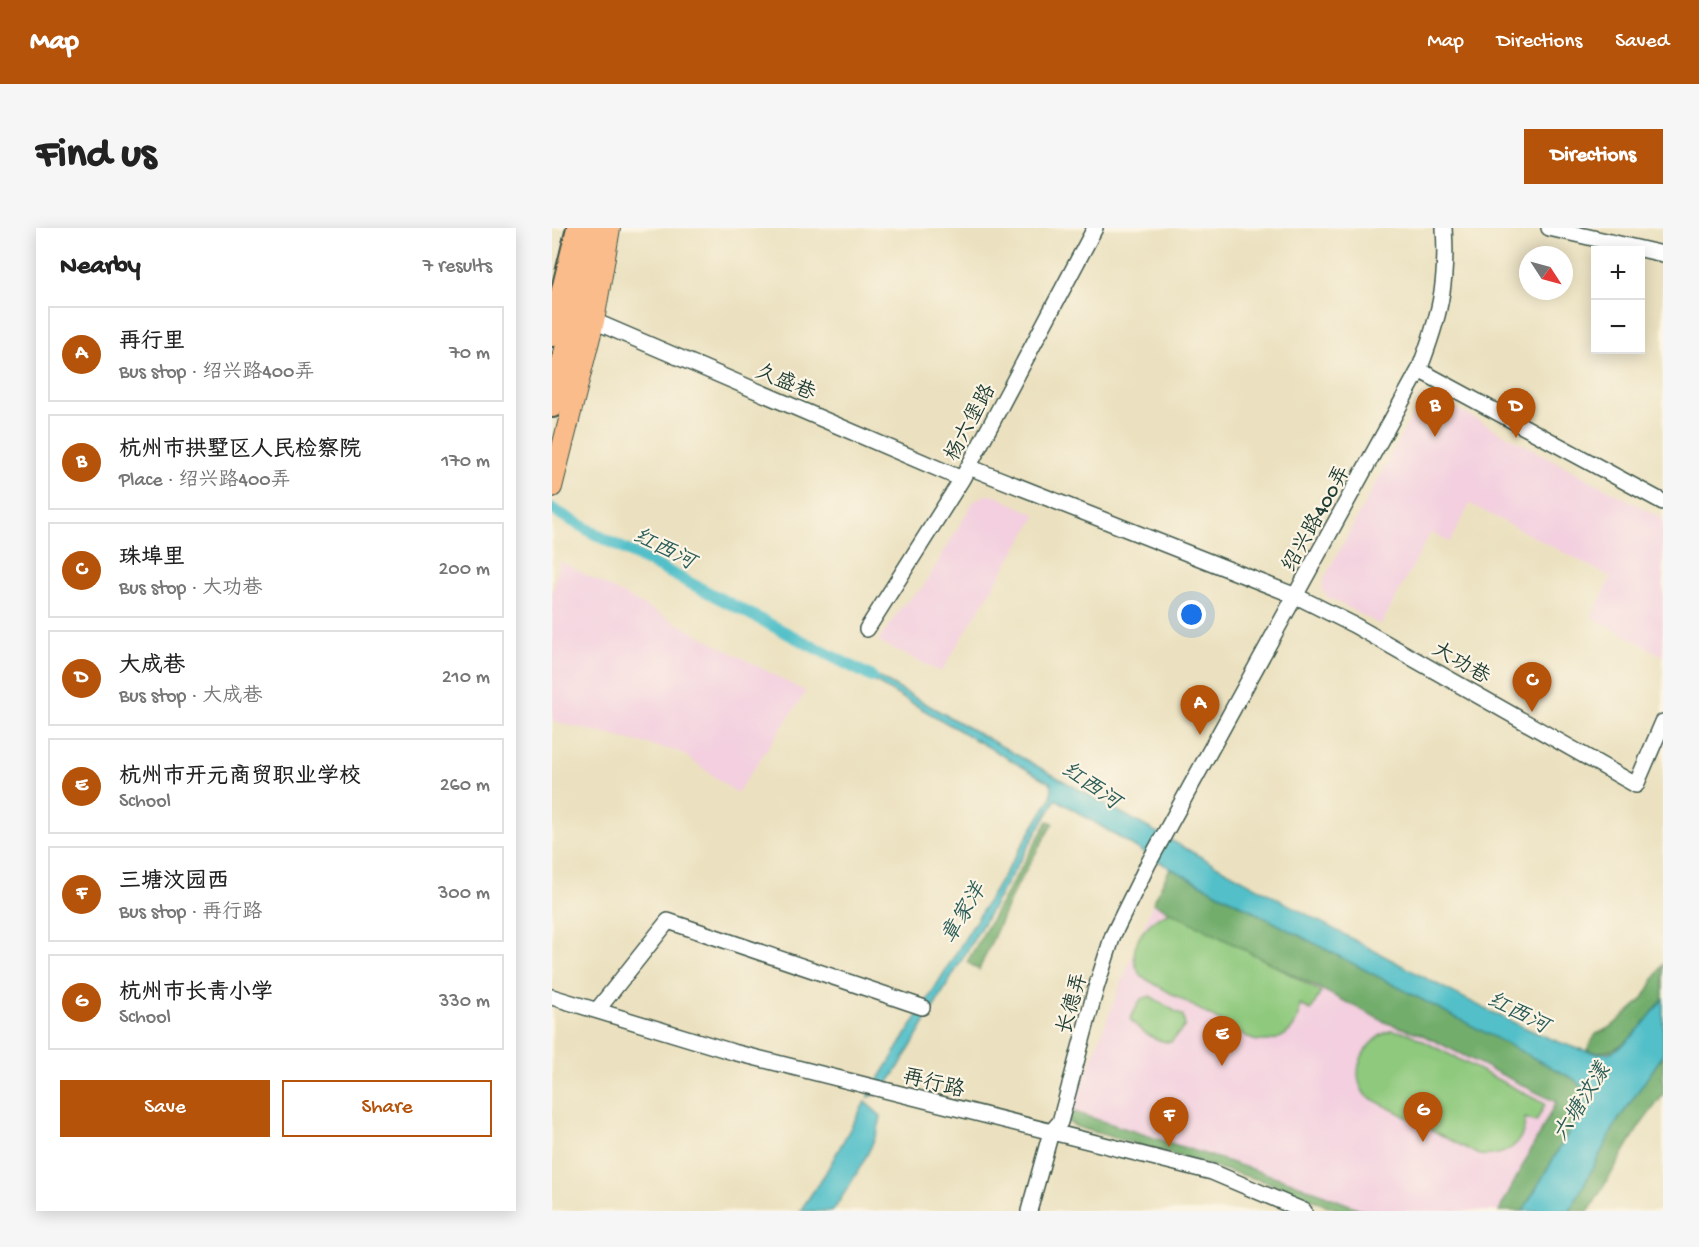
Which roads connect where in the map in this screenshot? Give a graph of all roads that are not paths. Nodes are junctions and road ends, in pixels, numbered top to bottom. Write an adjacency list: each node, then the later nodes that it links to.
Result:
1 (567, 228): 9 (main road)
2 (578, 228): 11 (highway)
3 (596, 228): 13 (highway)
4 (610, 228): 10 (main road)
5 (1095, 228): 14 (street, 杨六堡路)
6 (1444, 228): 12 (street, 绍兴路400弄)
7 (1549, 228): 8 (street)
8 (1663, 254)
9 (552, 290)
10 (594, 321): 14 (street, 久盛巷); 15 (main road)
11 (552, 335)
12 (1419, 370): 16 (street); 17 (street, 绍兴路400弄)
13 (552, 406)
14 (965, 473): 17 (street, 久盛巷); 18 (street, 杨六堡路)
15 (552, 487)
16 (1663, 502)
17 (1296, 596): 19 (street, 大功巷); 20 (street, 绍兴路400弄)
18 (867, 629)
19 (1663, 722)
20 (1176, 814): 24 (street, 长德弄)
21 (552, 997): 23 (street, 再行路)
22 (922, 1007): 23 (street)
23 (598, 1009): 24 (street, 再行路)
24 (1051, 1132): 25 (street, 再行路); 26 (street, 长德弄)
25 (1283, 1207): 27 (street, 再行路)
26 (1029, 1211)
27 (1304, 1211)

